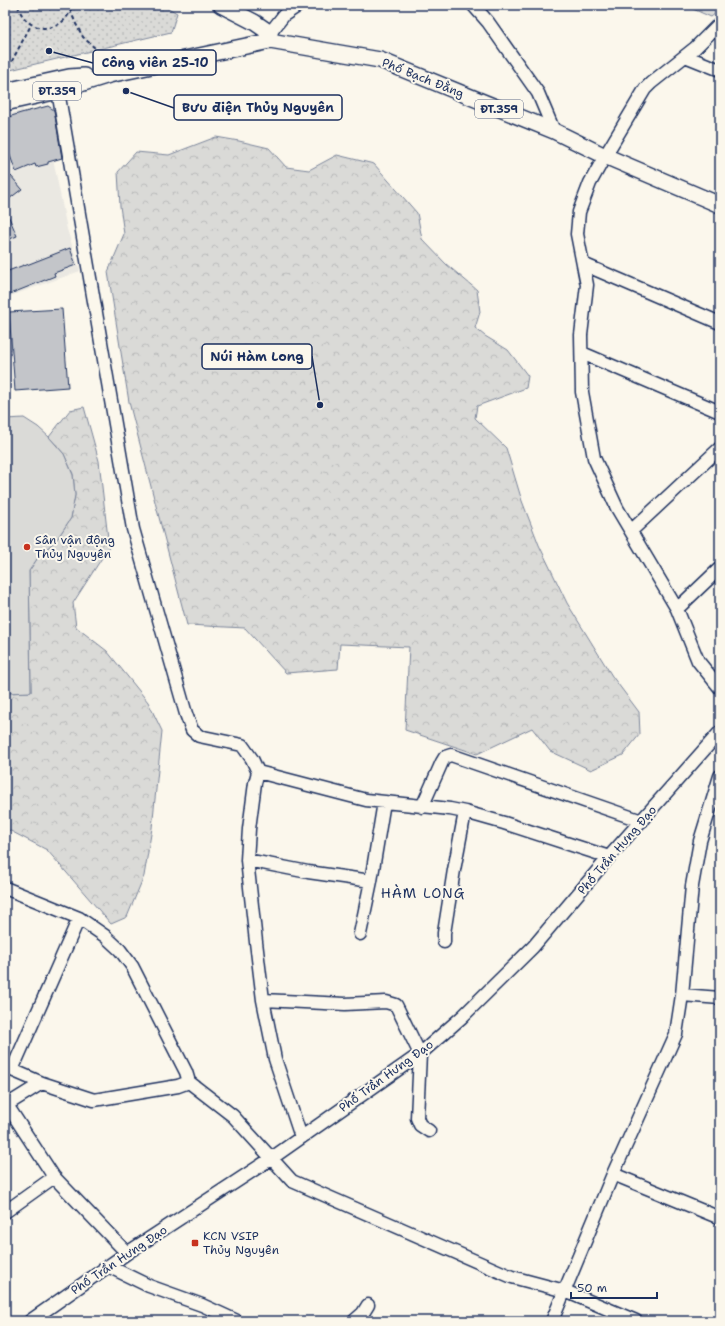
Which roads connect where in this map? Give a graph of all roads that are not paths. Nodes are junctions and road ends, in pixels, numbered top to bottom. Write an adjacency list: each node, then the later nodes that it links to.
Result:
1 (221, 5): 5 (main road)
2 (299, 5): 5 (street)
3 (473, 5): 12 (street)
4 (720, 23): 6 (street)
5 (270, 37): 8 (main road, Phố Bạch Đằng / ĐT.359); 12 (main road, Phố Bạch Đằng / ĐT.359)
6 (685, 56): 7 (street); 13 (street)
7 (720, 70)
8 (115, 73): 9 (main road, Phố Bạch Đằng / ĐT.359); 10 (main road, Phố Bạch Đằng / ĐT.359)
9 (5, 91)
10 (58, 91): 11 (main road, Phố Bạch Đằng / ĐT.359); 25 (street)
11 (5, 103)
12 (554, 131): 13 (main road, Phố Bạch Đằng / ĐT.359)
13 (605, 156): 14 (main road, Phố Bạch Đằng / ĐT.359); 15 (street)
14 (720, 205)
15 (583, 264): 16 (street); 17 (street)
16 (720, 324)
17 (582, 353): 18 (street); 20 (street)
18 (720, 412)
19 (720, 448): 20 (street)
20 (631, 531): 22 (street)
21 (720, 568): 22 (street)
22 (677, 609): 23 (street)
23 (720, 688)
24 (720, 732): 30 (street, Phố Trần Hưng Đạo)
25 (258, 772): 27 (street); 32 (street)
26 (720, 776): 38 (street)
27 (384, 802): 28 (street); 33 (street)
28 (422, 807): 29 (street); 30 (street)
29 (466, 812): 31 (street); 37 (street)
30 (642, 821): 31 (street, Phố Trần Hưng Đạo)
31 (609, 857): 41 (street, Phố Trần Hưng Đạo)
32 (247, 860): 33 (street); 40 (street)
33 (371, 881): 36 (street)
34 (5, 888): 35 (street)
35 (79, 918): 42 (street); 43 (street)
36 (360, 934)
37 (444, 942)
38 (682, 995): 39 (street); 49 (street)
39 (720, 998)
40 (263, 1000): 41 (street); 47 (street)
41 (420, 1054): 46 (street); 47 (street, Phố Trần Hưng Đạo)
42 (8, 1068): 44 (street)
43 (189, 1082): 44 (street); 48 (street)
44 (42, 1084): 45 (street)
45 (6, 1106): 50 (street)
46 (430, 1131)
47 (301, 1137): 48 (street, Phố Trần Hưng Đạo)
48 (272, 1158): 53 (street, Phố Trần Hưng Đạo); 55 (street)
49 (613, 1174): 52 (street); 55 (street)
50 (54, 1177): 51 (street); 53 (street)
51 (5, 1212)
52 (720, 1218)
53 (127, 1253): 54 (street, Phố Trần Hưng Đạo)
54 (108, 1266): 57 (street, Phố Trần Hưng Đạo); 58 (street)
55 (565, 1291): 60 (street); 61 (street)
56 (368, 1305): 59 (street)
57 (30, 1321)
58 (237, 1321)
59 (354, 1321)
60 (552, 1321)
61 (636, 1321)

